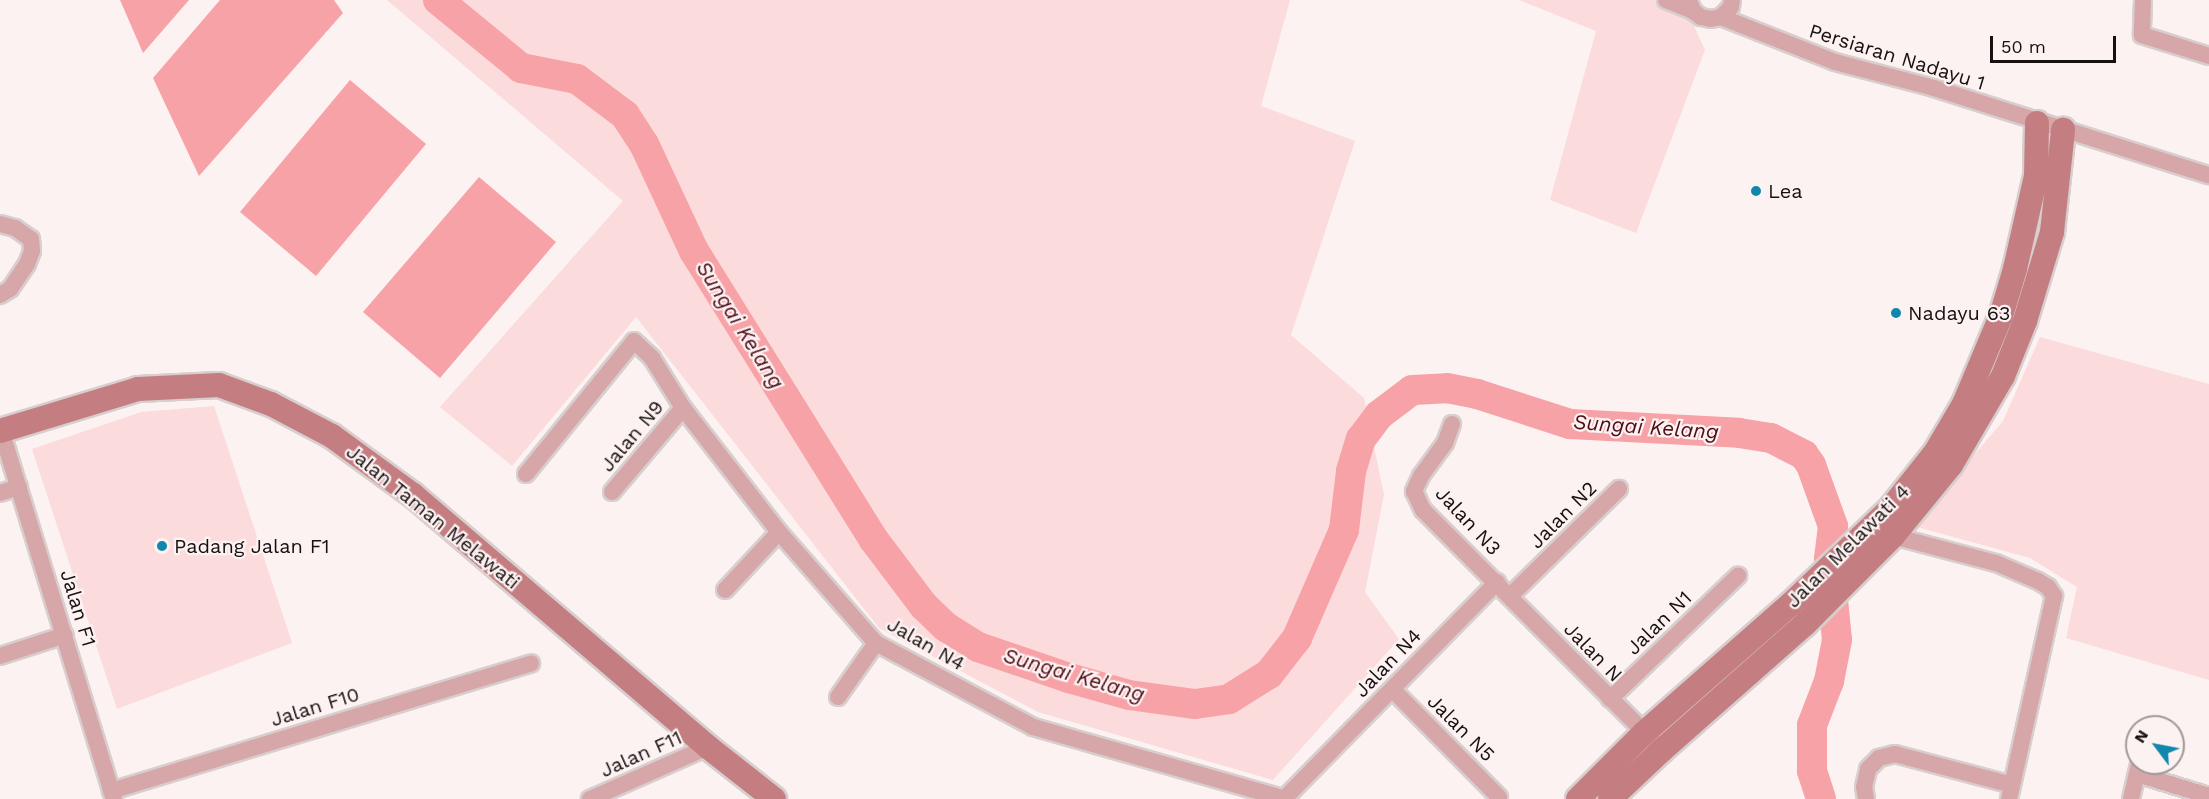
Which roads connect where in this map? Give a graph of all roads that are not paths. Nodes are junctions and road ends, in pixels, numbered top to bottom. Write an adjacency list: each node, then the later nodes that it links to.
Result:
1 (1666, 0): 4 (street, Persiaran Nadayu 1)
2 (1732, 0): 5 (street)
3 (2143, 0): 6 (street)
4 (1691, 5): 5 (street, Persiaran Nadayu 1)
5 (1721, 17): 7 (street, Persiaran Nadayu 1)
6 (2209, 56)
7 (2037, 123): 8 (street, Persiaran Nadayu 1); 22 (street, Jalan Melawati 4)
8 (2063, 130): 9 (street, Persiaran Nadayu 1); 21 (street, Jalan Melawati 4)
9 (2209, 175)
10 (0, 224): 11 (street)
11 (0, 295)
12 (683, 408): 15 (street, Jalan N4); 18 (street, Jalan N9); 20 (street, Jalan N4)
13 (1452, 424): 24 (street, Jalan N3)
14 (0, 430): 16 (street, Jalan F1); 35 (street, Jalan Taman Melawati)
15 (526, 474)
16 (19, 487): 19 (street); 27 (street, Jalan F1)
17 (1619, 489): 26 (street, Jalan N2)
18 (612, 492)
19 (0, 493)
20 (779, 532): 25 (street); 28 (street, Jalan N4)
21 (1893, 536): 22 (street, Jalan Melawati 4); 39 (street)
22 (1842, 571): 34 (street, Jalan Melawati 4); 36 (street, Jalan Melawati 4)
23 (1738, 576): 33 (street, Jalan N1)
24 (1497, 582): 26 (street, Jalan N); 31 (street, Jalan N4)
25 (725, 590)
26 (1510, 596): 33 (street, Jalan N)
27 (65, 635): 29 (street); 40 (street, Jalan F1)
28 (876, 643): 32 (street); 45 (street, Jalan N4)
29 (0, 656)
30 (531, 663): 40 (street, Jalan F10)
31 (1392, 690): 42 (street, Jalan N5); 45 (street, Jalan N4)
32 (838, 697)
33 (1610, 699): 34 (street, Jalan N)
34 (1644, 733): 36 (street, Jalan N); 46 (street, Jalan Melawati 4)
35 (708, 747): 43 (street, Jalan F11); 44 (street, Jalan Taman Melawati)
36 (1662, 750): 47 (street, Jalan Melawati 4)
37 (2137, 775): 49 (street)
38 (2154, 775): 41 (street)
39 (2011, 792): 48 (street)
40 (113, 795)
41 (2209, 796)
42 (1499, 797)
43 (590, 799)
44 (774, 799)
45 (1284, 799)
46 (1578, 799)
47 (1610, 799)
48 (1866, 799)
49 (2131, 799)

